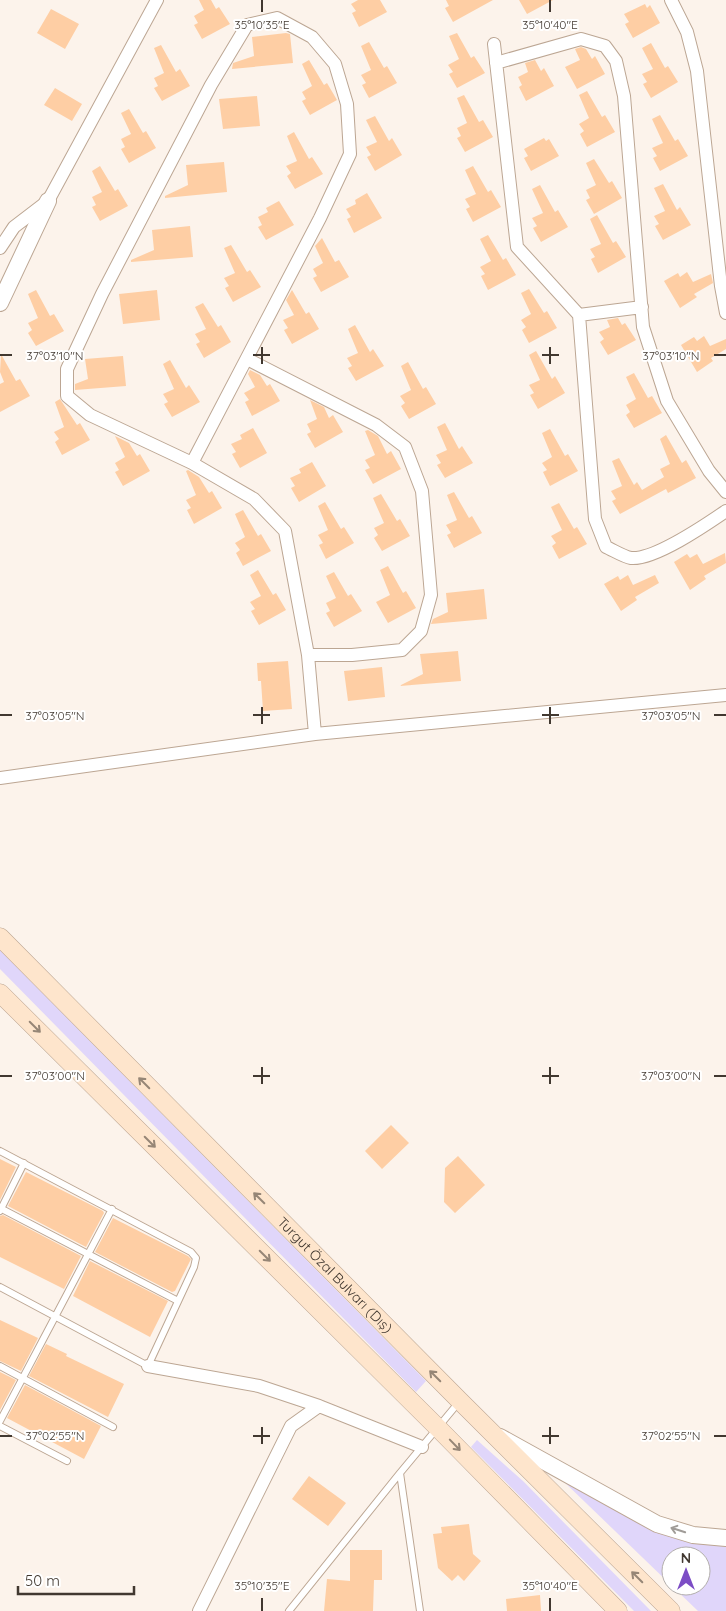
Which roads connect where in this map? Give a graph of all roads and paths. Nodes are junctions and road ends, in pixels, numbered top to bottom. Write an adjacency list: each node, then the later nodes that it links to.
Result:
1 (157, 0): 5 (street)
2 (671, 0): 9 (street)
3 (494, 44): 4 (street)
4 (496, 63): 8 (street); 10 (street)
5 (48, 201): 6 (street); 7 (street)
6 (0, 248)
7 (0, 302)
8 (642, 307): 10 (street); 13 (street)
9 (726, 313)
10 (579, 315): 14 (street)
11 (247, 359): 12 (street); 12 (street); 15 (street)
12 (192, 463): 15 (street)
13 (726, 492)
14 (726, 511)
15 (308, 656): 17 (street)
16 (726, 694): 17 (street)
17 (316, 734): 18 (street)
18 (0, 778)
19 (0, 937): 32 (main road, Turgut Özal Bulvarı (Dış), one-way to 19)
20 (0, 993): 37 (main road, one-way to 37)
21 (0, 1151): 22 (lane)
22 (24, 1163): 23 (lane); 24 (lane)
23 (0, 1209): 25 (lane)
24 (112, 1209): 25 (lane); 27 (lane)
25 (88, 1256): 27 (lane); 28 (lane)
26 (0, 1287): 28 (lane)
27 (178, 1301): 30 (lane)
28 (56, 1317): 30 (lane); 31 (lane)
29 (0, 1366): 31 (lane)
30 (148, 1366): 33 (street)
31 (23, 1379): 34 (lane); 36 (lane)
32 (460, 1401): 37 (lane); 38 (main road, Turgut Özal Bulvarı (Dış))
33 (319, 1406): 39 (street); 43 (street)
34 (0, 1421)
35 (0, 1426): 40 (lane)
36 (114, 1427)
37 (438, 1428): 39 (lane); 46 (main road, one-way to 46)
38 (491, 1432): 42 (street, one-way to 38); 47 (main road, Turgut Özal Bulvarı (Dış), one-way to 38)
39 (422, 1447): 41 (lane)
40 (67, 1461)
41 (400, 1473): 44 (lane); 45 (lane)
42 (726, 1538)
43 (199, 1611)
44 (289, 1611)
45 (420, 1611)
46 (618, 1611)
47 (671, 1611)

